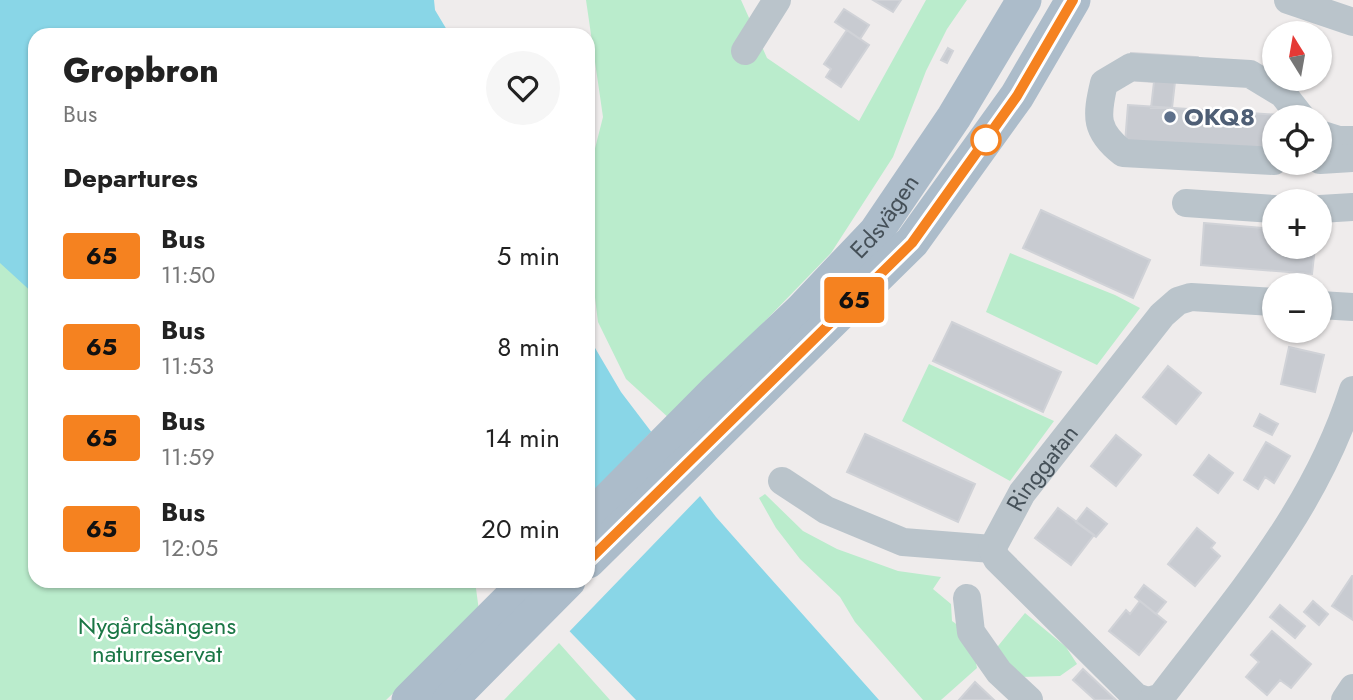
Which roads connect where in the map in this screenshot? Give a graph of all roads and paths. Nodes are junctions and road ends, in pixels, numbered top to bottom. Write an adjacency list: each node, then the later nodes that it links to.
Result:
1 (777, 0): 8 (street)
2 (1024, 0): 22 (main road, Edsvägen)
3 (1073, 0): 22 (main road, Edsvägen)
4 (1288, 0): 7 (street)
5 (1349, 0): 6 (street)
6 (1353, 12)
7 (1353, 22)
8 (745, 51)
9 (1292, 105): 14 (street)
10 (1332, 138): 11 (street)
11 (1353, 140)
12 (1353, 158): 13 (street)
13 (1332, 159)
14 (1262, 160)
15 (1186, 203): 17 (street)
16 (1353, 207): 18 (street)
17 (1262, 208)
18 (1332, 208)
19 (1262, 301): 26 (street, Ringgatan)
20 (1332, 305): 21 (street)
21 (1353, 307)
22 (724, 405): 25 (main road, Edsvägen); 27 (main road, Edsvägen)
23 (1351, 405): 37 (street)
24 (782, 481): 26 (street)
25 (595, 514)
26 (992, 549): 36 (street)
27 (595, 553)
28 (524, 588): 31 (main road)
29 (558, 588): 31 (main road)
30 (967, 598): 35 (street)
31 (498, 631): 33 (main road); 34 (main road)
32 (1353, 688): 38 (street)
33 (409, 700)
34 (450, 700)
35 (1029, 700)
36 (1145, 700)
37 (1152, 700)
38 (1345, 700)

